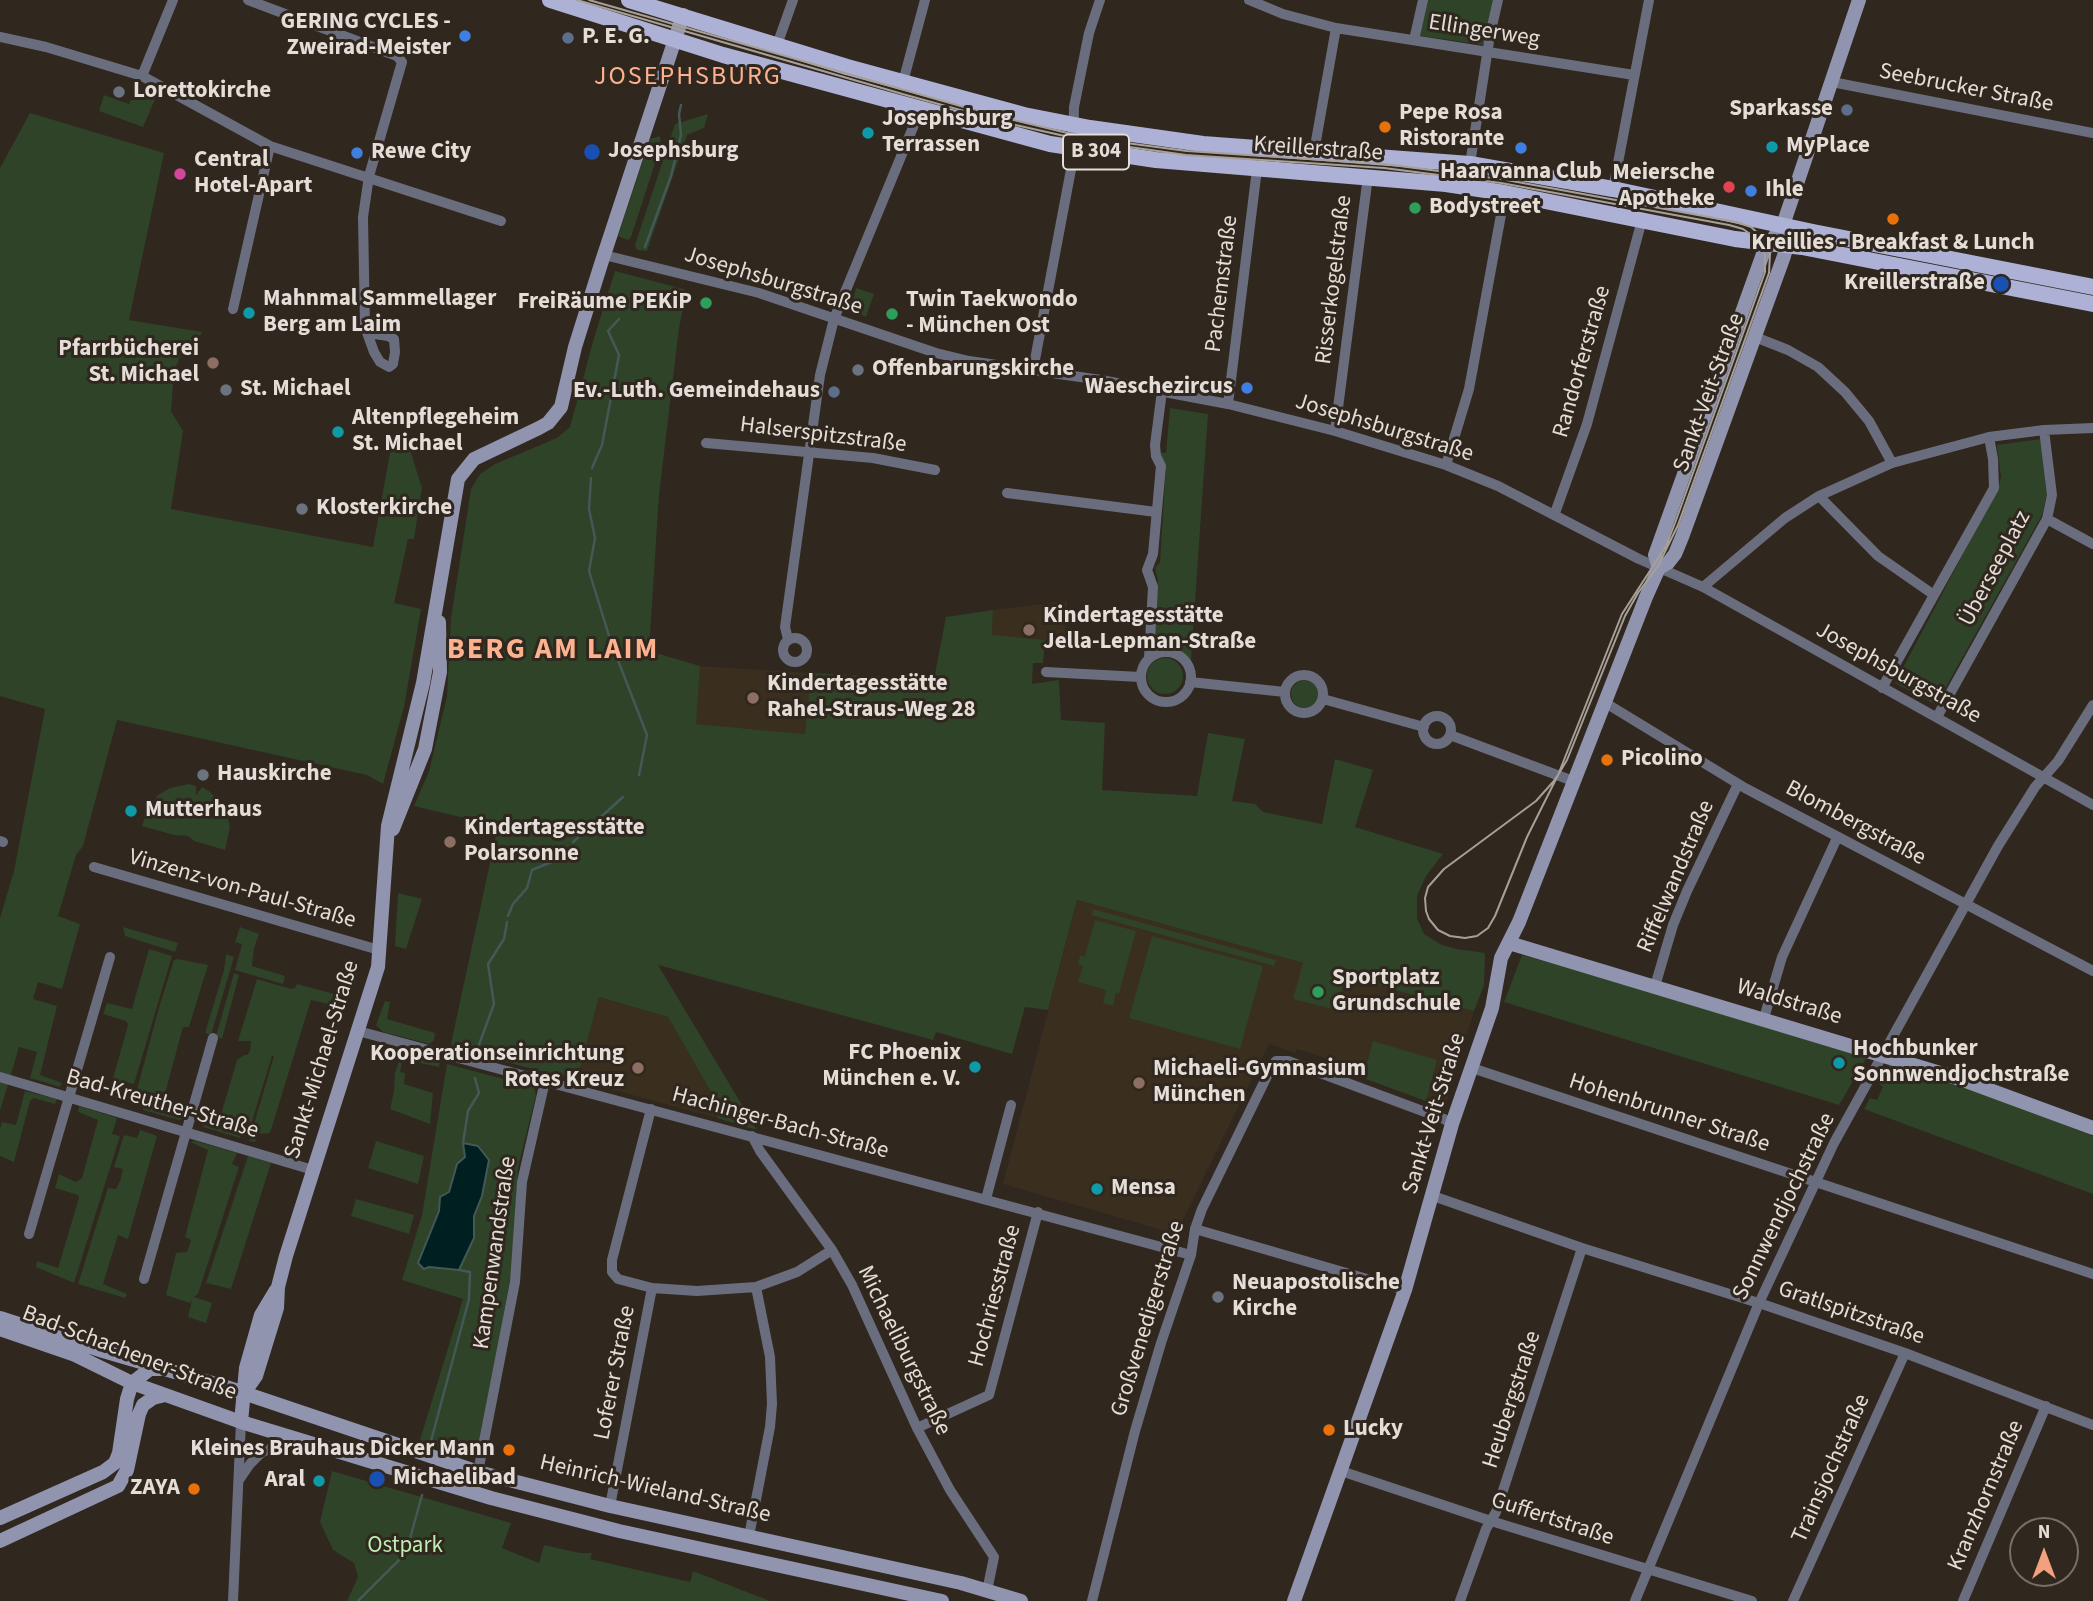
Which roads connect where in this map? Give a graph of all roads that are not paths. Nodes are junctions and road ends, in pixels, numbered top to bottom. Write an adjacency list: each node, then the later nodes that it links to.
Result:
1 (173, 0): 22 (street)
2 (248, 0): 33 (street)
3 (550, 0): 18 (main road, Kreillerstraße / B 304)
4 (629, 0): 14 (main road, Kreillerstraße / B 304)
5 (793, 0): 19 (street)
6 (925, 0): 23 (street)
7 (1100, 0): 26 (street)
8 (1249, 0): 13 (street, Ellingerweg)
9 (1423, 0): 17 (street)
10 (1498, 0): 20 (street)
11 (1649, 0): 21 (street)
12 (1859, 0): 24 (street, Sankt-Veit-Straße)
13 (1261, 2): 15 (street, Ellingerweg)
14 (683, 16): 18 (street); 19 (main road, Kreillerstraße / B 304)
15 (1336, 28): 17 (street, Ellingerweg); 30 (street)
16 (0, 37): 22 (street)
17 (1414, 40): 20 (street, Ellingerweg)
18 (675, 41): 25 (main road, Kreillerstraße / B 304); 42 (street)
19 (777, 45): 23 (main road, Kreillerstraße / B 304)
20 (1488, 52): 21 (street, Ellingerweg); 31 (street)
21 (1634, 75): 35 (street)
22 (142, 76): 28 (street)
23 (903, 82): 26 (main road, Kreillerstraße / B 304)
24 (1832, 82): 27 (street, Seebrucker Straße); 39 (street, Sankt-Veit-Straße)
25 (920, 108): 29 (main road, Kreillerstraße / B 304); 46 (street)
26 (1072, 125): 29 (street); 30 (main road, Kreillerstraße / B 304)
27 (2093, 133)
28 (270, 146): 33 (street); 45 (street)
29 (1073, 148): 32 (main road, Kreillerstraße / B 304); 49 (street)
30 (1314, 152): 31 (main road, Kreillerstraße / B 304)
31 (1470, 164): 35 (main road, Kreillerstraße / B 304)
32 (1257, 169): 34 (main road, Kreillerstraße / B 304); 51 (street, Pachemstraße)
33 (369, 176): 38 (street); 47 (street)
34 (1368, 176): 36 (main road, Kreillerstraße / B 304); 54 (street, Risserkogelstraße)
35 (1613, 190): 39 (main road, Kreillerstraße / B 304)
36 (1505, 193): 37 (main road, Kreillerstraße / B 304); 59 (street)
37 (1642, 220): 40 (main road, Kreillerstraße / B 304); 64 (street, Randorferstraße)
38 (501, 221)
39 (1783, 225): 40 (street, Sankt-Veit-Straße); 41 (street); 43 (main road, Kreillerstraße / B 304)
40 (1768, 244): 41 (main road, Kreillerstraße / B 304); 67 (street, Sankt-Veit-Straße)
41 (1787, 245): 44 (main road, Kreillerstraße / B 304); 48 (street, Sankt-Veit-Straße)
42 (604, 255): 46 (street, Josephsburgstraße); 91 (street, Sankt-Michael-Straße)
43 (2093, 287)
44 (2093, 304)
45 (233, 309)
46 (834, 319): 49 (street, Josephsburgstraße); 57 (street)
47 (368, 333)
48 (1755, 337): 58 (street); 67 (street, Sankt-Veit-Straße)
49 (1033, 370): 50 (street, Josephsburgstraße)
50 (1161, 391): 51 (street, Josephsburgstraße); 63 (street)
51 (1228, 404): 54 (street, Josephsburgstraße)
52 (2093, 428): 53 (street)
53 (2044, 430): 55 (street); 65 (street, Überseeplatz)
54 (1335, 431): 59 (street, Josephsburgstraße)
55 (1989, 437): 58 (street); 69 (street, Überseeplatz)
56 (706, 443): 57 (street, Halserspitzstraße)
57 (809, 452): 60 (street, Halserspitzstraße); 70 (street)
58 (1892, 463): 62 (street)
59 (1446, 465): 64 (street, Josephsburgstraße)
60 (935, 470)
61 (1007, 493): 63 (street)
62 (1819, 496): 68 (street); 69 (street)
63 (1156, 512): 71 (street)
64 (1555, 513): 67 (street, Josephsburgstraße)
65 (2047, 519): 66 (street); 80 (street, Überseeplatz)
66 (2093, 544)
67 (1659, 568): 68 (street, Josephsburgstraße); 78 (street, Sankt-Veit-Straße)
68 (1703, 587): 75 (street, Josephsburgstraße)
69 (1934, 595): 75 (street, Überseeplatz)
70 (788, 639)
71 (1149, 658): 73 (street); 74 (street)
72 (1046, 672): 73 (street)
73 (1140, 677): 74 (street)
74 (1190, 682): 76 (street)
75 (1882, 688): 80 (street, Josephsburgstraße)
76 (1285, 692): 77 (street); 77 (street)
77 (1323, 699): 81 (street)
78 (1604, 702): 84 (street, Sankt-Veit-Straße); 85 (street, Blombergstraße)
79 (2093, 705): 83 (street, Sonnwendjochstraße)
80 (1937, 717): 83 (street, Josephsburgstraße)
81 (1424, 727): 82 (street); 82 (street)
82 (1450, 735): 84 (street)
83 (2043, 778): 86 (street, Josephsburgstraße); 89 (street, Sonnwendjochstraße)
84 (1573, 781): 90 (street, Sankt-Veit-Straße)
85 (1738, 784): 87 (street, Blombergstraße); 94 (street, Riffelwandstraße)
86 (2093, 805)
87 (1838, 838): 89 (street, Blombergstraße); 95 (street)
88 (94, 867): 91 (street, Vinzenz-von-Paul-Straße)
89 (1966, 905): 93 (street, Blombergstraße); 98 (street, Sonnwendjochstraße)
90 (1509, 943): 94 (street, Waldstraße); 99 (street, Sankt-Veit-Straße)
91 (379, 950): 96 (street, Sankt-Michael-Straße)
92 (110, 957): 102 (street)
93 (2093, 971)
94 (1655, 986): 95 (street, Waldstraße)
95 (1764, 1018): 98 (street, Waldstraße)
96 (358, 1031): 101 (street, Hachinger-Bach-Straße); 109 (street, Sankt-Michael-Straße)
97 (213, 1038): 107 (street)
98 (1883, 1056): 106 (street, Waldstraße); 110 (street, Sonnwendjochstraße)
99 (1472, 1068): 105 (street, Sankt-Veit-Straße); 110 (street, Hohenbrunner Straße)
100 (0, 1077): 102 (street, Bad-Kreuther-Straße)
101 (545, 1081): 104 (street, Hachinger-Bach-Straße); 138 (street, Kampenwandstraße)
102 (70, 1098): 107 (street, Bad-Kreuther-Straße); 115 (street)
103 (1011, 1105): 112 (street)
104 (651, 1109): 108 (street, Hachinger-Bach-Straße); 122 (street)
105 (1452, 1124): 111 (street, Sankt-Veit-Straße); 114 (street, Großvenedigerstraße)
106 (2093, 1128)
107 (185, 1132): 109 (street, Bad-Kreuther-Straße); 120 (street)
108 (752, 1136): 112 (street, Hachinger-Bach-Straße); 117 (street, Michaeliburgstraße)
109 (313, 1170): 131 (street, Sankt-Michael-Straße)
110 (1815, 1182): 119 (street, Hohenbrunner Straße); 124 (street, Sonnwendjochstraße)
111 (1433, 1196): 116 (street, Gratlspitzstraße); 123 (street, Sankt-Veit-Straße)
112 (986, 1199): 113 (street, Hachinger-Bach-Straße)
113 (1038, 1212): 118 (street, Hachinger-Bach-Straße); 135 (street, Hochriesstraße)
114 (1195, 1229): 118 (street, Großvenedigerstraße); 123 (street)
115 (29, 1234)
116 (1582, 1248): 124 (street, Gratlspitzstraße); 142 (street, Heubergstraße)
117 (832, 1250): 121 (street); 135 (street, Michaeliburgstraße)
118 (1191, 1255): 150 (street, Großvenedigerstraße)
119 (2093, 1274)
120 (145, 1279)
121 (756, 1287): 122 (street); 143 (street)
122 (652, 1288): 140 (street, Loferer Straße)
123 (1405, 1290): 137 (street, Sankt-Veit-Straße)
124 (1759, 1303): 127 (street, Gratlspitzstraße); 145 (street, Sonnwendjochstraße)
125 (0, 1318): 128 (street, Bad-Schachener-Straße)
126 (0, 1329): 129 (street, Bad-Schachener-Straße)
127 (1905, 1353): 132 (street, Gratlspitzstraße); 155 (street, Trainsjochstraße)
128 (165, 1368): 129 (street); 130 (street); 131 (street, Bad-Schachener-Straße)
129 (132, 1383): 130 (street, Bad-Schachener-Straße); 141 (street)
130 (161, 1393): 133 (street, Bad-Schachener-Straße); 144 (street)
131 (244, 1393): 133 (street, Sankt-Michael-Straße); 138 (street, Heinrich-Wieland-Straße)
132 (2046, 1406): 134 (street, Gratlspitzstraße); 156 (street, Kranzhornstraße)
133 (241, 1422): 136 (street, Heinrich-Wieland-Straße); 139 (street)
134 (2093, 1425)
135 (917, 1428): 146 (street, Michaeliburgstraße)
136 (302, 1441): 139 (street); 148 (street, Heinrich-Wieland-Straße)
137 (1341, 1471): 142 (street, Guffertstraße); 151 (street, Sankt-Veit-Straße)
138 (478, 1472): 140 (street, Heinrich-Wieland-Straße)
139 (237, 1483): 147 (street)
140 (610, 1506): 143 (street, Heinrich-Wieland-Straße)
141 (0, 1518)
142 (1491, 1521): 145 (street, Guffertstraße); 152 (street, Heubergstraße)
143 (749, 1536): 146 (street, Heinrich-Wieland-Straße)
144 (0, 1541)
145 (1647, 1569): 153 (street, Sonnwendjochstraße); 154 (street, Guffertstraße)
146 (987, 1591): 149 (street, Heinrich-Wieland-Straße)
147 (233, 1601)
148 (942, 1601)
149 (1021, 1601)
150 (1092, 1601)
151 (1294, 1601)
152 (1460, 1601)
153 (1635, 1601)
154 (1752, 1601)
155 (1793, 1601)
156 (1963, 1601)

